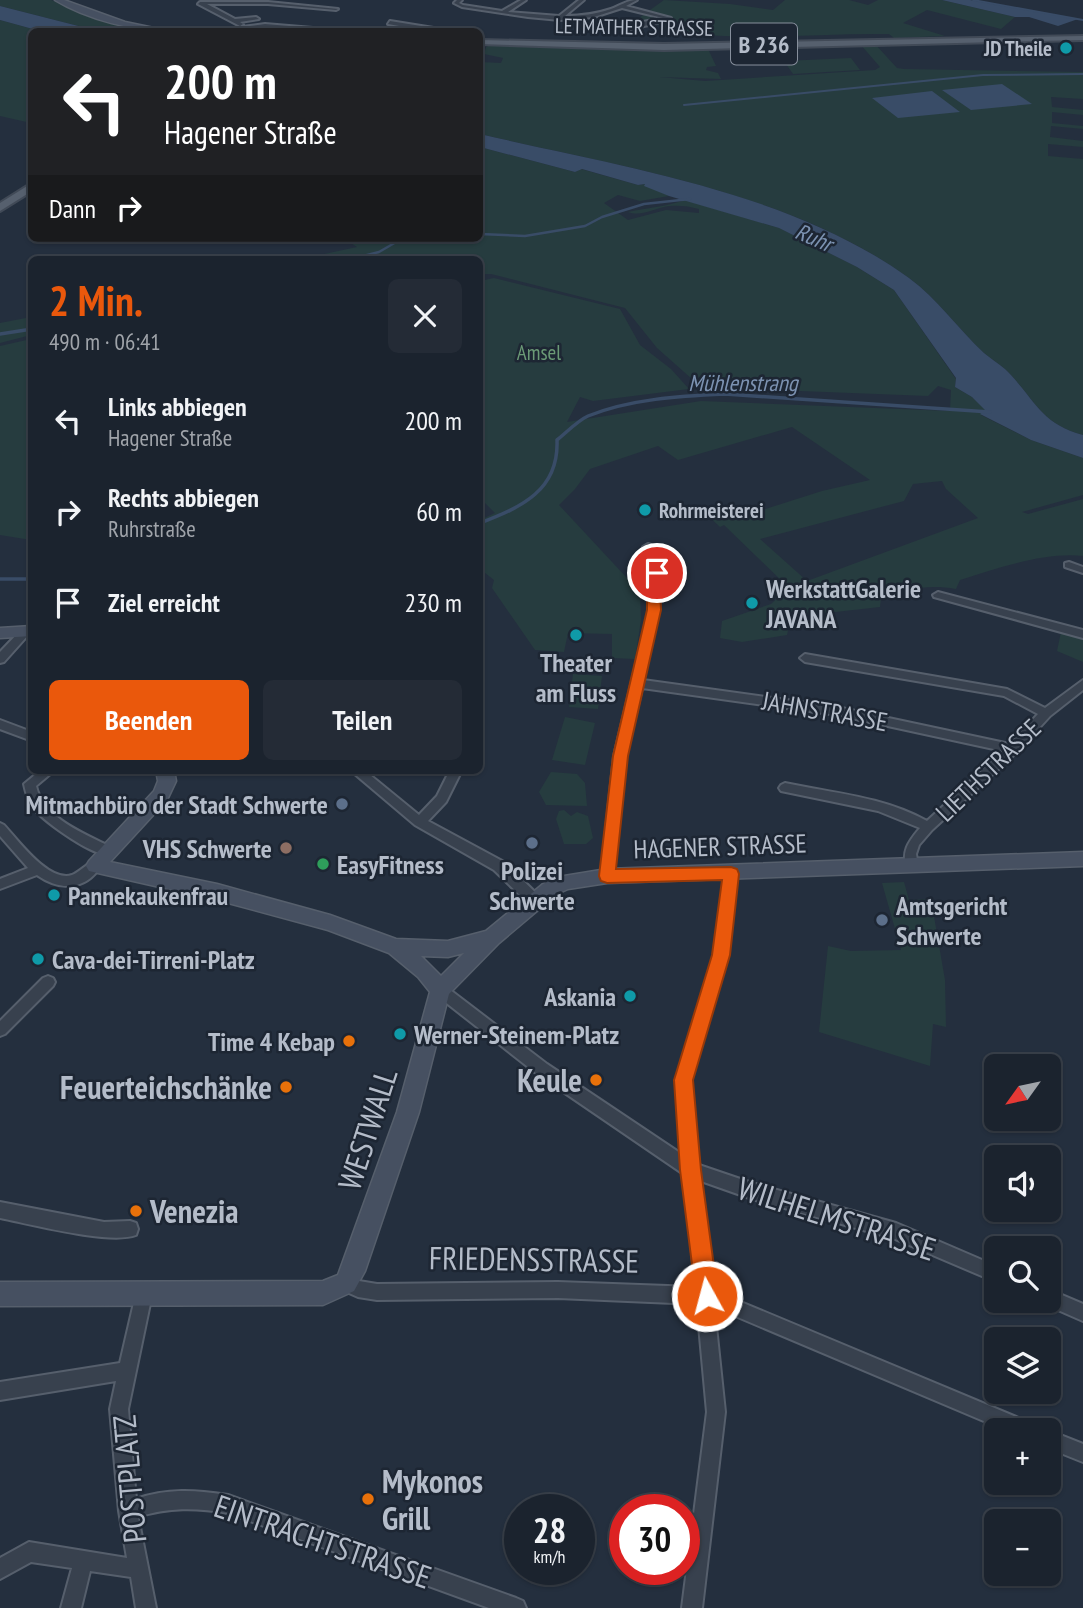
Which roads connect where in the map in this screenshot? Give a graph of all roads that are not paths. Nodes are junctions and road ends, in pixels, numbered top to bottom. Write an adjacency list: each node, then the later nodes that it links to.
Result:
1 (58, 0): 16 (main road)
2 (194, 0): 7 (street)
3 (460, 0): 10 (street)
4 (524, 0): 10 (street)
5 (582, 0): 11 (street)
6 (635, 0): 8 (street)
7 (200, 4): 9 (street); 12 (street)
8 (620, 6): 11 (street); 19 (street)
9 (336, 9)
10 (505, 12): 11 (street)
11 (560, 18)
12 (233, 21): 13 (street); 15 (street)
13 (309, 22)
14 (390, 23): 18 (street)
15 (245, 27): 17 (street)
16 (146, 28)
17 (289, 28)
18 (421, 28)
19 (631, 28)
20 (1083, 38): 21 (main road, LETMATHER STRASSE / B 236)
21 (483, 42)
22 (28, 189): 23 (main road)
23 (0, 208)
24 (648, 547): 34 (street)
25 (1069, 565): 26 (street)
26 (1083, 570)
27 (938, 595): 31 (street)
28 (28, 631): 30 (main road)
29 (28, 632): 33 (street)
30 (0, 633)
31 (1083, 634)
32 (805, 658): 36 (street)
33 (0, 659)
34 (636, 683): 39 (street, JAHNSTRASSE); 53 (street)
35 (1083, 684): 36 (street, LIETHSTRASSE)
36 (1046, 713): 39 (street, LIETHSTRASSE)
37 (0, 724): 38 (street)
38 (28, 735)
39 (1013, 749): 46 (street, LIETHSTRASSE)
40 (44, 774): 48 (street)
41 (166, 774): 48 (main road)
42 (362, 774): 45 (street)
43 (454, 774): 45 (street)
44 (785, 788): 46 (street)
45 (419, 822): 55 (street)
46 (928, 827): 50 (street, LIETHSTRASSE)
47 (0, 828): 51 (street)
48 (101, 859): 51 (street); 57 (main road)
49 (1083, 859): 50 (main road, HAGENER STRASSE)
50 (912, 866): 52 (main road, HAGENER STRASSE)
51 (37, 870): 54 (street)
52 (731, 874): 53 (main road, HAGENER STRASSE); 61 (street)
53 (607, 876): 55 (main road, HAGENER STRASSE)
54 (0, 884)
55 (535, 901): 56 (main road, HAGENER STRASSE)
56 (492, 937): 57 (main road); 59 (main road, HAGENER STRASSE)
57 (396, 947): 59 (main road)
58 (48, 982): 60 (street)
59 (440, 990): 61 (street, WILHELMSTRASSE); 65 (main road, WESTWALL)
60 (0, 1030)
61 (691, 1170): 64 (street, WILHELMSTRASSE); 68 (street)
62 (0, 1210): 63 (street)
63 (130, 1228)
64 (984, 1269)
65 (346, 1283): 67 (main road); 68 (street, FRIEDENSSTRASSE)
66 (0, 1294): 67 (main road)
67 (144, 1294): 71 (street)
68 (707, 1296): 73 (street, FRIEDENSSTRASSE); 83 (street)
69 (1061, 1303): 70 (street)
70 (1083, 1313)
71 (127, 1371): 72 (street); 76 (street, POSTPLATZ)
72 (0, 1391)
73 (998, 1418)
74 (1061, 1444): 75 (street)
75 (1083, 1453)
76 (128, 1511): 79 (street, POSTPLATZ); 82 (street, EINTRACHTSTRASSE)
77 (83, 1560): 78 (street, POSTPLATZ); 79 (street, POSTPLATZ); 80 (street)
78 (0, 1569)
79 (138, 1569): 81 (street)
80 (71, 1608)
81 (146, 1608)
82 (516, 1608)
83 (692, 1608)

